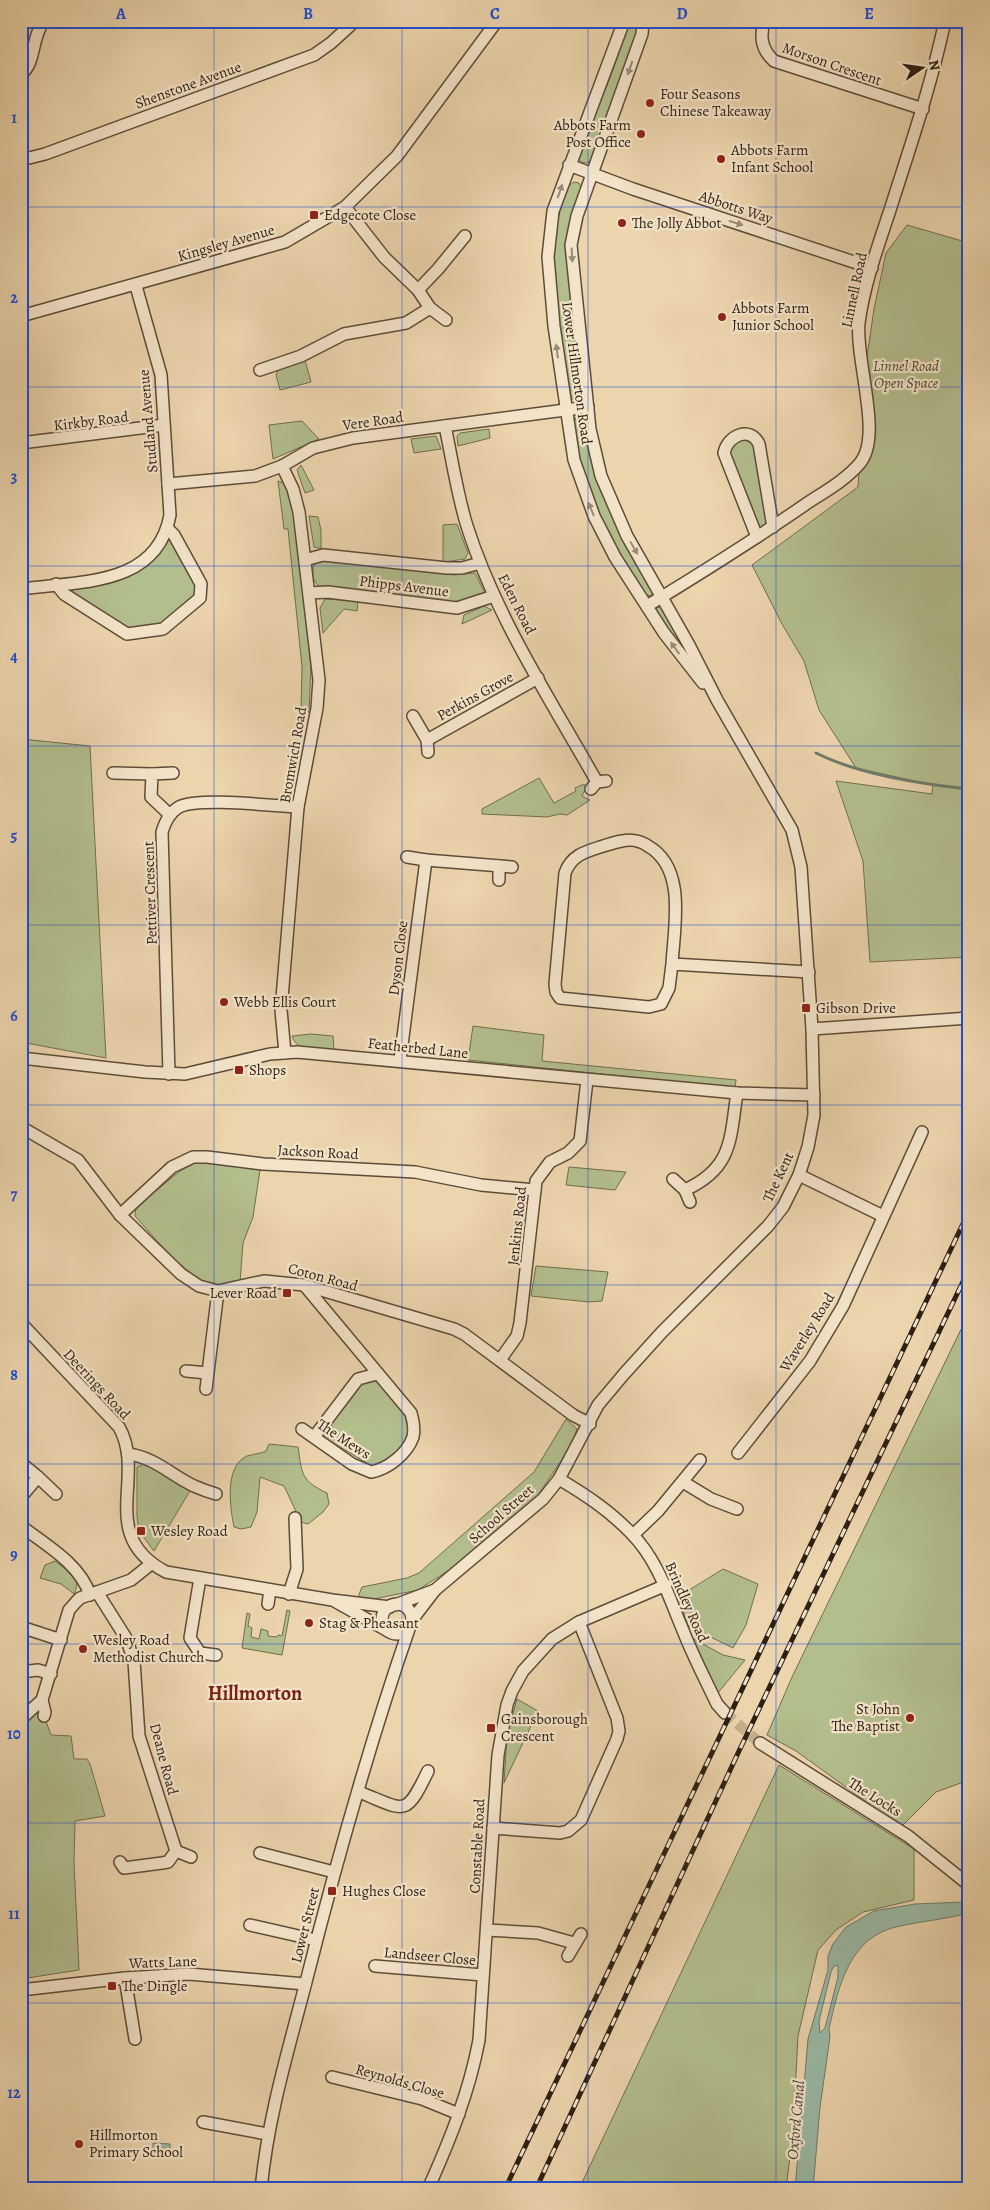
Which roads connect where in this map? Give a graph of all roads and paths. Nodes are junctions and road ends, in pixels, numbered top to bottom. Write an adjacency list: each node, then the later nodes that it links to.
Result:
1 (44, 21): 8 (street)
2 (355, 21): 10 (street, Shenstone Avenue)
3 (497, 21): 13 (street, Kingsley Avenue)
4 (624, 21): 11 (street, Lower Hillmorton Road)
5 (644, 21): 12 (street, Lower Hillmorton Road, one-way to 12)
6 (764, 21): 9 (street, Morson Crescent)
7 (945, 21): 9 (street, Linnell Road)
8 (21, 74)
9 (923, 109): 15 (street, Linnell Road)
10 (21, 160)
11 (569, 165): 12 (street, Abbotts Way); 23 (street, Lower Hillmorton Road, one-way to 11)
12 (592, 174): 15 (street, Abbotts Way, one-way to 15); 22 (street, Lower Hillmorton Road, one-way to 22)
13 (345, 206): 16 (street, Kingsley Avenue); 17 (street)
14 (465, 236): 17 (street)
15 (872, 268): 29 (street, Linnell Road)
16 (136, 286): 19 (street, Kingsley Avenue); 24 (street, Studland Avenue)
17 (418, 290): 18 (street)
18 (430, 308): 20 (street); 21 (street)
19 (21, 316)
20 (446, 320)
21 (267, 372)
22 (588, 407): 23 (street, Vere Road); 38 (street, Lower Hillmorton Road, one-way to 38)
23 (565, 410): 25 (street, Vere Road); 39 (street, Lower Hillmorton Road, one-way to 23)
24 (164, 425): 26 (street, Kirkby Road); 28 (street, Studland Avenue)
25 (445, 426): 27 (street, Vere Road); 33 (street, Eden Road)
26 (21, 443)
27 (282, 466): 28 (street, Vere Road); 32 (street, Bromwich Road)
28 (168, 484): 30 (street, Studland Avenue)
29 (773, 527): 31 (street, Linnell Road); 31 (street)
30 (167, 528): 34 (street); 34 (street)
31 (757, 537): 38 (street, Linnell Road)
32 (305, 560): 33 (street, Phipps Avenue); 36 (street, Bromwich Road)
33 (480, 563): 37 (street, Eden Road)
34 (56, 584): 35 (street)
35 (21, 589)
36 (309, 593): 37 (street, Phipps Avenue); 47 (street, Bromwich Road)
37 (494, 596): 40 (street, Eden Road)
38 (662, 597): 39 (street, Linnell Road); 41 (street, Lower Hillmorton Road)
39 (647, 606): 41 (street, Lower Hillmorton Road, one-way to 39)
40 (538, 678): 42 (street, Perkins Grove); 46 (street, Eden Road)
41 (717, 700): 55 (street, Lower Hillmorton Road)
42 (413, 716)
43 (113, 773): 45 (street)
44 (173, 773): 45 (street)
45 (152, 774): 48 (street)
46 (598, 784)
47 (298, 807): 48 (street); 58 (street, Bromwich Road)
48 (170, 815): 61 (street, Pettiver Crescent)
49 (407, 857): 50 (street)
50 (426, 860): 51 (street); 60 (street, Dyson Close)
51 (499, 866): 52 (street); 53 (street)
52 (512, 867)
53 (499, 880)
54 (672, 964): 54 (street); 55 (street)
55 (809, 972): 57 (street, Lower Hillmorton Road)
56 (969, 1018): 57 (street)
57 (812, 1029): 64 (street, The Kent)
58 (286, 1053): 60 (street, Featherbed Lane); 61 (street, Featherbed Lane)
59 (21, 1058): 61 (street, Featherbed Lane)
60 (400, 1060): 62 (street, Featherbed Lane)
61 (169, 1074)
62 (587, 1080): 63 (street, Featherbed Lane); 69 (street, Jenkins Road)
63 (737, 1093): 64 (street, Featherbed Lane); 70 (street)
64 (814, 1095): 67 (street, The Kent)
65 (21, 1127): 72 (street)
66 (922, 1132): 73 (street, Waverley Road)
67 (799, 1175): 73 (street); 84 (street, The Kent)
68 (673, 1179): 70 (street)
69 (535, 1190): 72 (street, Jackson Road); 78 (street, Jenkins Road)
70 (685, 1190): 71 (street)
71 (690, 1202)
72 (120, 1214): 75 (street)
73 (883, 1216): 87 (street, Waverley Road)
74 (304, 1285): 75 (street, Coton Road); 77 (street); 78 (street, Coton Road)
75 (218, 1291): 80 (street)
76 (21, 1323): 88 (street, Deerings Road)
77 (359, 1352): 81 (street); 82 (street)
78 (500, 1360): 84 (street, Coton Road)
79 (186, 1371): 80 (street)
80 (207, 1373): 83 (street)
81 (377, 1374): 82 (street); 86 (street, The Mews)
82 (358, 1379): 86 (street)
83 (206, 1389)
84 (590, 1424): 92 (street, School Street)
85 (302, 1429): 86 (street, The Mews)
86 (314, 1437)
87 (738, 1453)
88 (128, 1454): 95 (street); 101 (street, Deerings Road)
89 (700, 1460): 93 (street)
90 (21, 1464): 91 (street)
91 (38, 1478): 94 (street); 96 (street)
92 (559, 1479): 100 (street, Brindley Road); 106 (street, School Street)
93 (683, 1482): 97 (street); 100 (street)
94 (56, 1494)
95 (216, 1494)
96 (21, 1497)
97 (737, 1509)
98 (294, 1518): 108 (street)
99 (21, 1526): 107 (street, Deane Road)
100 (633, 1535): 104 (street, Brindley Road)
101 (131, 1536): 102 (street, School Street)
102 (151, 1564): 103 (street, School Street); 107 (street)
103 (200, 1578): 105 (street, School Street); 117 (street)
104 (666, 1585): 112 (street, Constable Road); 122 (street, Brindley Road)
105 (270, 1590): 108 (street, School Street); 110 (street)
106 (435, 1590): 111 (street, School Street); 113 (street, School Street)
107 (94, 1593): 116 (street); 129 (street, Deane Road)
108 (289, 1594): 109 (street, School Street)
109 (332, 1600): 111 (street, School Street); 115 (street, School Street)
110 (268, 1604)
111 (393, 1606): 113 (street); 115 (street)
112 (579, 1622): 128 (street, Constable Road); 128 (street)
113 (411, 1625): 115 (street); 119 (street, Lower Street)
114 (21, 1627): 116 (street)
115 (389, 1631): 119 (street, Lower Street)
116 (61, 1640): 120 (street)
117 (216, 1655)
118 (21, 1672): 120 (street)
119 (394, 1673): 127 (street, Lower Street)
120 (51, 1674): 121 (street)
121 (42, 1700): 123 (street); 124 (street)
122 (725, 1713)
123 (44, 1716)
124 (21, 1718)
125 (760, 1743): 134 (street, The Locks)
126 (428, 1771): 127 (street)
127 (359, 1792): 133 (street, Lower Street)
128 (493, 1828): 136 (street, Constable Road)
129 (176, 1851): 131 (street); 132 (street)
130 (260, 1853): 133 (street)
131 (191, 1858)
132 (122, 1869)
133 (334, 1872): 137 (street, Lower Street)
134 (969, 1885)
135 (250, 1925): 137 (street)
136 (487, 1930): 138 (street); 140 (street, Constable Road)
137 (316, 1940): 142 (street, Lower Street)
138 (568, 1956)
139 (375, 1966): 140 (street, Landseer Close)
140 (483, 1976): 146 (street, Constable Road)
141 (125, 1978): 142 (street, Watts Lane); 143 (street, Watts Lane); 144 (street)
142 (305, 1984): 148 (street, Lower Street)
143 (21, 1990)
144 (135, 2039)
145 (332, 2078): 146 (street, Reynolds Close)
146 (460, 2114): 150 (street, Constable Road)
147 (203, 2122): 148 (street)
148 (267, 2134): 149 (street, Lower Street)
149 (261, 2189)
150 (428, 2189)

